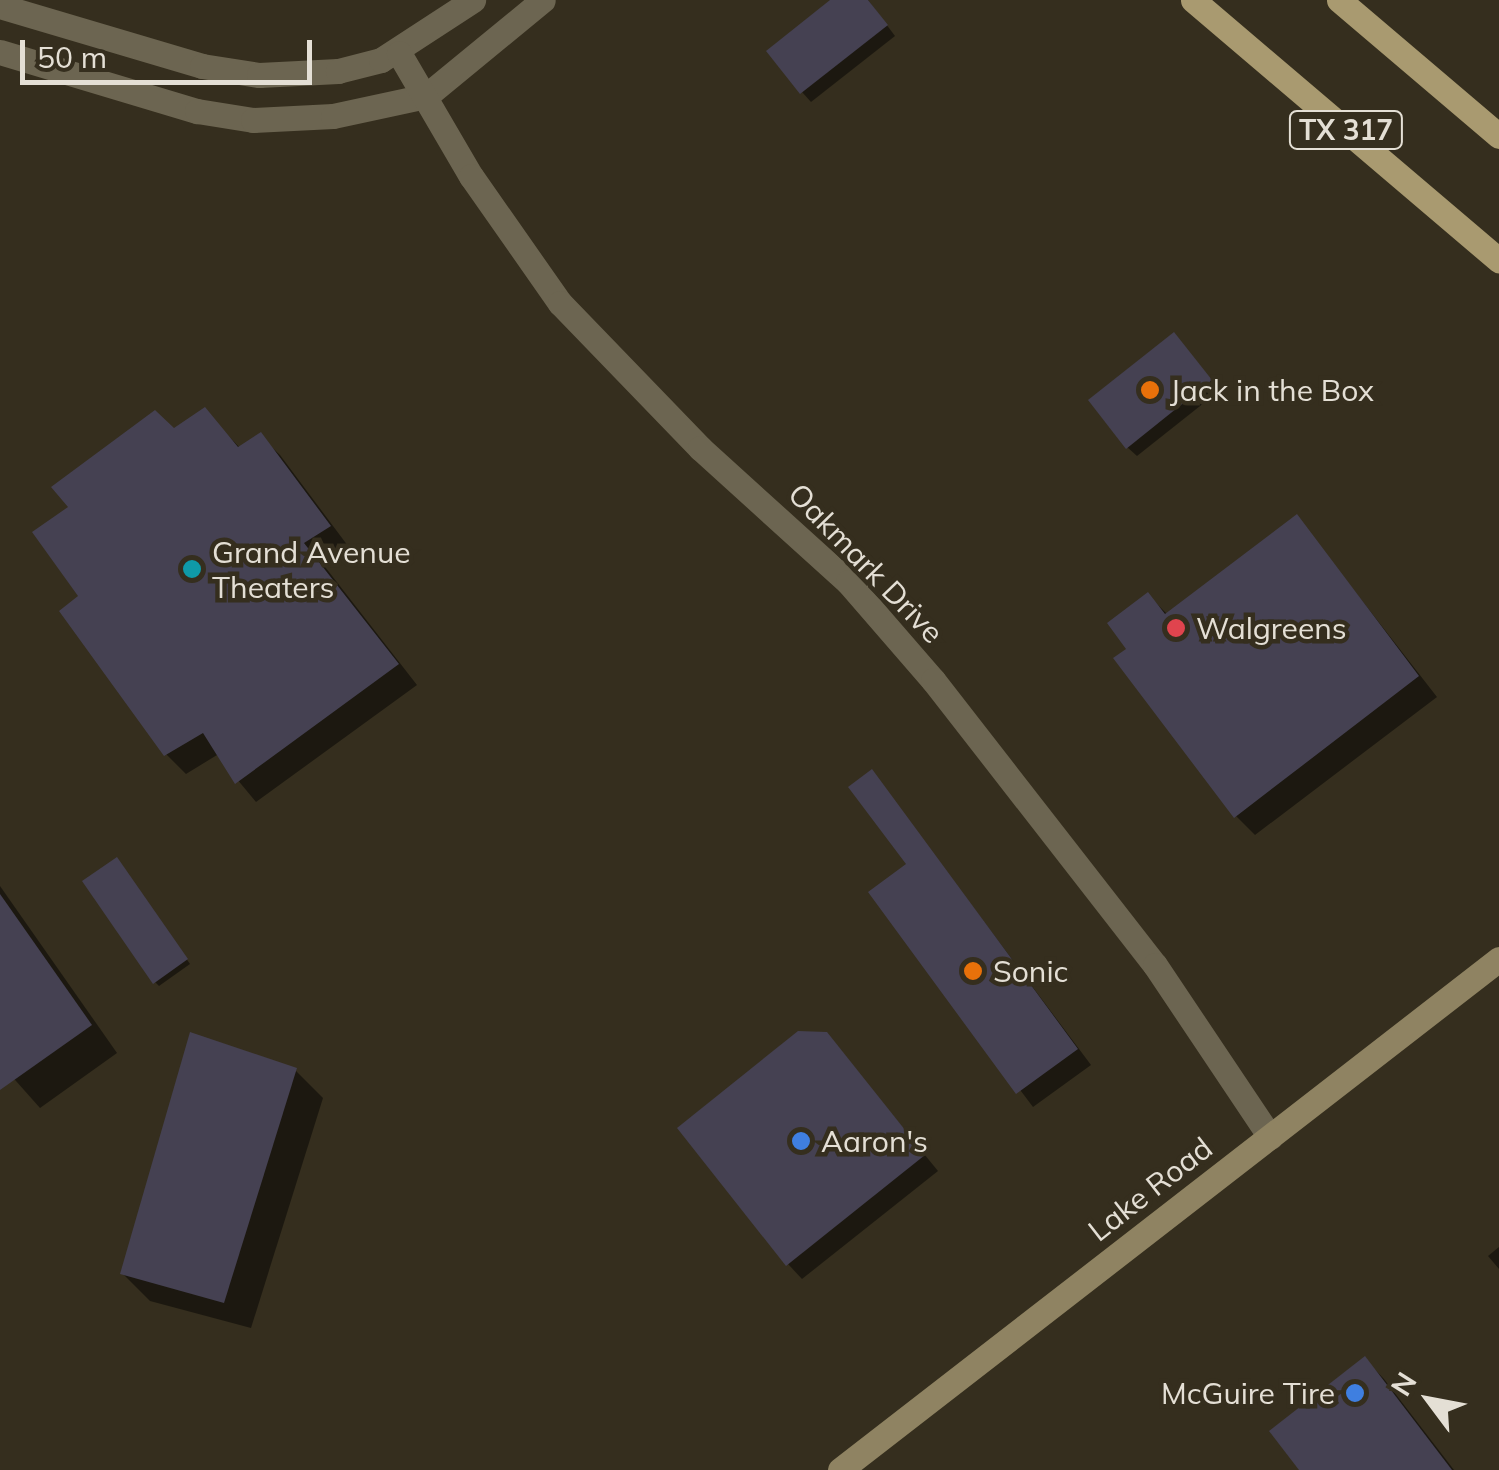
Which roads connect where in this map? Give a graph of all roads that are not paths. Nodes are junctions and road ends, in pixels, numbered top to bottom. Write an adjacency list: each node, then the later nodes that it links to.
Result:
1 (473, 0): 7 (street)
2 (543, 0): 8 (street)
3 (1193, 0): 10 (main road, TX 317)
4 (1339, 0): 9 (main road, TX 317)
5 (0, 6): 7 (street)
6 (0, 52): 8 (street)
7 (399, 52): 8 (street, Oakmark Drive)
8 (426, 96): 12 (street, Oakmark Drive)
9 (1499, 136)
10 (1499, 260)
11 (1499, 958): 12 (main road, Lake Road)
12 (1270, 1136): 13 (main road, Lake Road)
13 (840, 1470)

